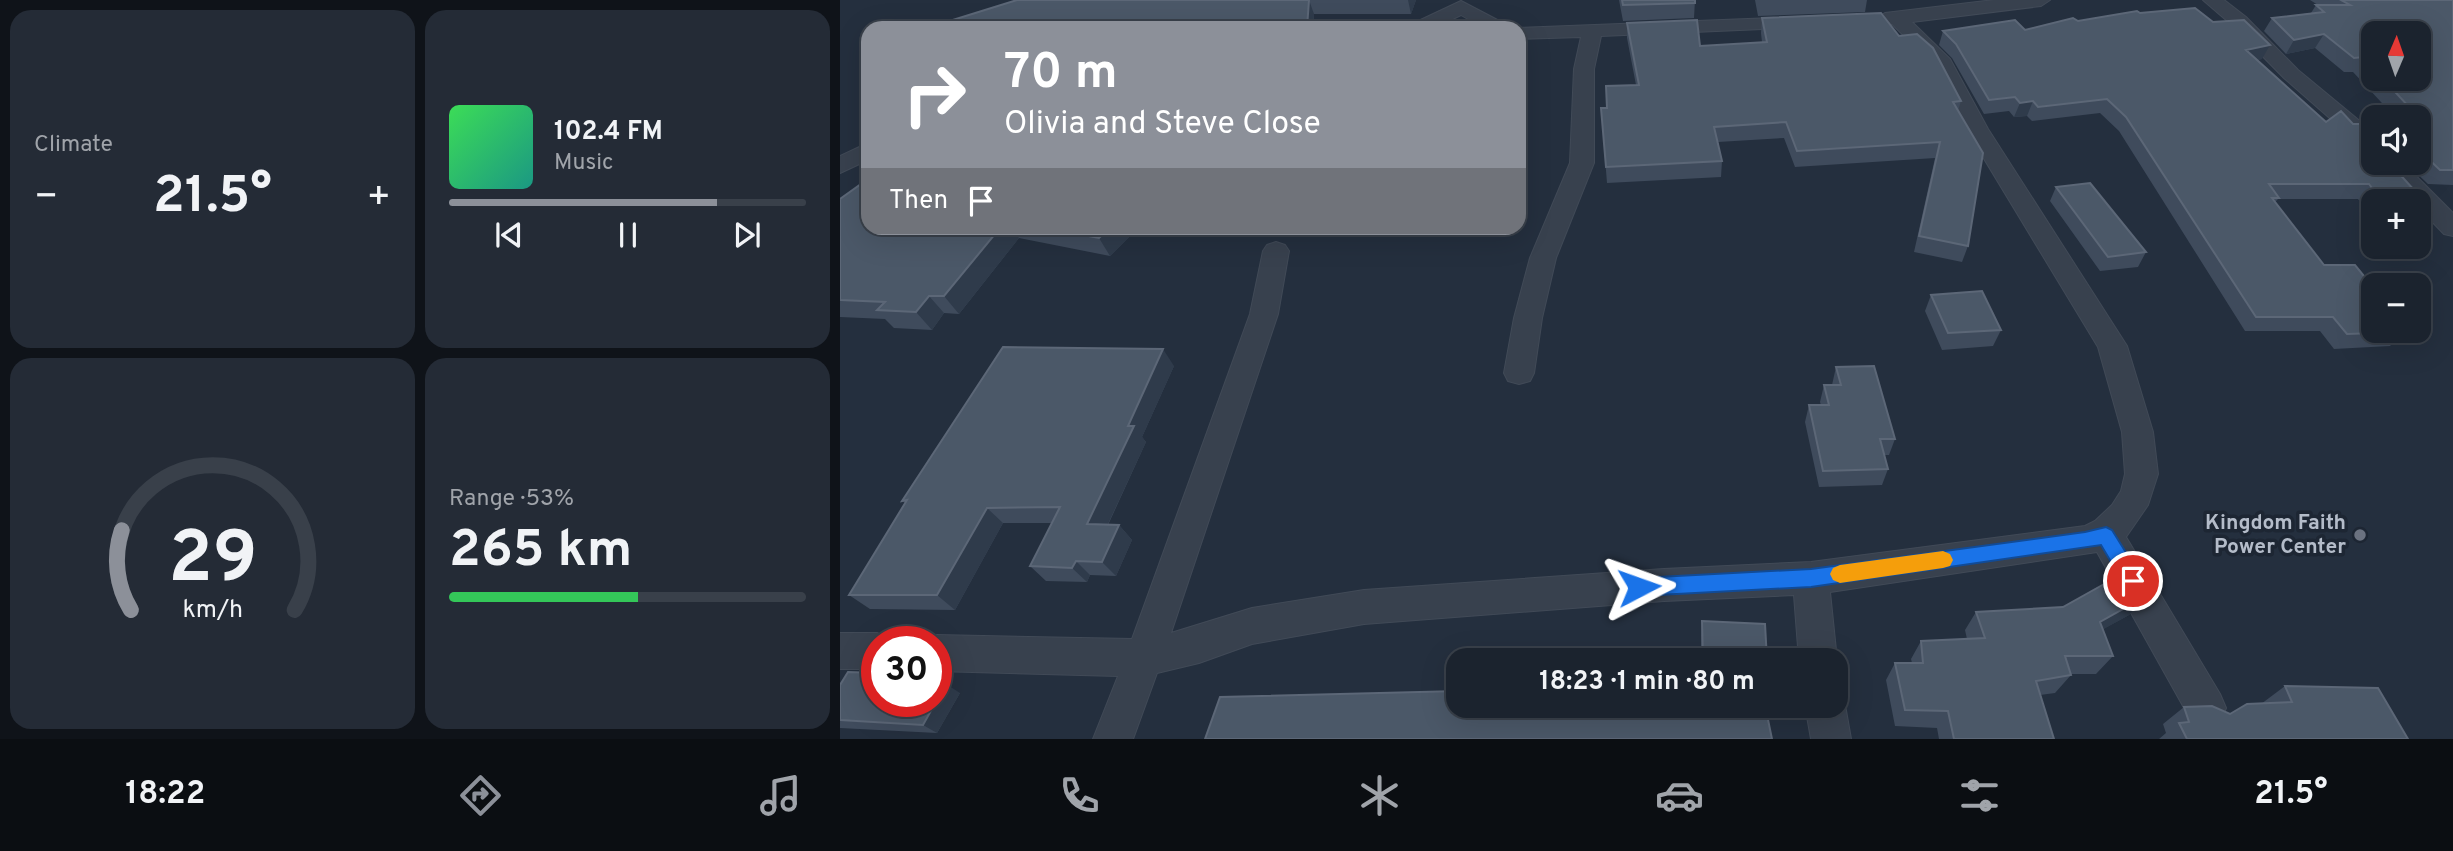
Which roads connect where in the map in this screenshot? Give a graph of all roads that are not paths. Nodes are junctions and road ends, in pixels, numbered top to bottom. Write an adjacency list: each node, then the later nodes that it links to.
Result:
1 (2041, 0): 4 (street)
2 (2212, 0): 10 (street)
3 (1461, 4): 5 (street); 6 (street)
4 (1961, 4): 17 (street)
5 (1431, 21)
6 (1487, 21)
7 (1814, 22): 8 (street)
8 (1592, 32): 9 (street); 16 (street)
9 (1526, 33)
10 (2361, 134)
11 (861, 154): 12 (street)
12 (840, 166)
13 (2402, 175): 14 (street)
14 (2453, 228)
15 (1276, 251): 23 (street)
16 (1519, 373)
17 (2106, 535): 18 (street); 24 (street)
18 (1811, 578): 19 (street); 23 (street)
19 (1817, 648)
20 (840, 651): 21 (street)
21 (861, 651)
22 (952, 653): 23 (street)
23 (1144, 658): 26 (street)
24 (2206, 708)
25 (1827, 718): 27 (street)
26 (1113, 739)
27 (1831, 739)

